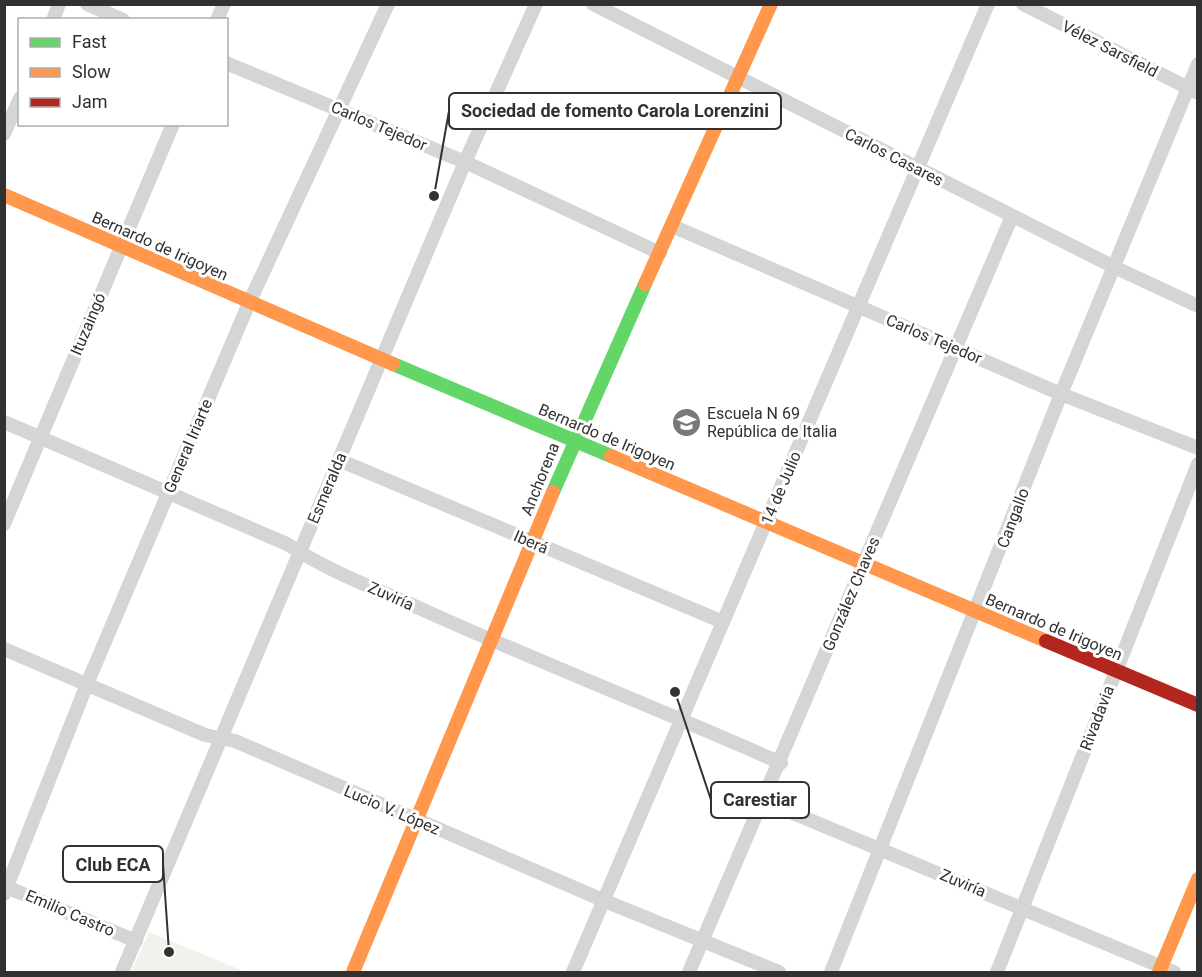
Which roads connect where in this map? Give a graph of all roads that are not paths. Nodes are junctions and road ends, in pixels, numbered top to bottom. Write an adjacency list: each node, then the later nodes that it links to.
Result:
1 (87, 4): 8 (street)
2 (388, 4): 14 (street, General Iriarte)
3 (536, 4): 17 (street, Esmeralda)
4 (593, 4): 11 (street, Carlos Casares)
5 (771, 4): 11 (street, Anchorena)
6 (988, 4): 18 (street, 14 de Julio)
7 (1023, 4): 12 (street, Vélez Sarsfield)
8 (118, 18)
9 (228, 64): 14 (street, Carlos Tejedor)
10 (1197, 64): 12 (street, Cangallo)
11 (740, 78): 18 (street, Carlos Casares); 21 (street, Anchorena)
12 (1193, 90): 24 (street, Cangallo)
13 (18, 102): 16 (street)
14 (341, 109): 17 (street, Carlos Tejedor); 25 (street, General Iriarte)
15 (172, 126): 22 (street, Ituzaingó)
16 (4, 134)
17 (465, 162): 23 (street, Carlos Tejedor); 29 (street, Esmeralda)
18 (918, 169): 20 (street, Carlos Casares); 27 (street, 14 de Julio)
19 (4, 195): 22 (street, Bernardo de Irigoyen)
20 (1012, 216): 24 (street, Carlos Casares); 28 (street, González Chaves)
21 (672, 226): 23 (street, Anchorena); 27 (street, Carlos Tejedor)
22 (120, 247): 25 (street, Bernardo de Irigoyen); 32 (street, Ituzaingó)
23 (660, 253): 33 (street, Anchorena)
24 (1114, 267): 26 (street, Carlos Casares); 30 (street, Cangallo)
25 (249, 303): 29 (street, Bernardo de Irigoyen); 37 (street, General Iriarte)
26 (1197, 306)
27 (859, 308): 28 (street, Carlos Tejedor); 38 (street, 14 de Julio)
28 (955, 347): 30 (street, Carlos Tejedor); 42 (street, González Chaves)
29 (381, 358): 33 (street, Bernardo de Irigoyen); 35 (street, Esmeralda)
30 (1061, 394): 34 (street, Carlos Tejedor); 43 (street, Cangallo)
31 (4, 422): 32 (street, Zuviría)
32 (41, 438): 37 (street, Zuviría); 39 (street, Ituzaingó)
33 (574, 441): 38 (street, Bernardo de Irigoyen); 40 (street, Anchorena)
34 (1197, 448)
35 (339, 460): 40 (street, Iberá); 41 (street, Esmeralda)
36 (1197, 464): 47 (street, Rivadavia)
37 (168, 492): 41 (street, Zuviría); 48 (street, General Iriarte)
38 (766, 521): 42 (street, Bernardo de Irigoyen); 44 (street, 14 de Julio)
39 (4, 525)
40 (532, 543): 44 (street, Iberá); 45 (street, Anchorena)
41 (299, 552): 45 (street, Zuviría); 51 (street, Esmeralda)
42 (863, 564): 43 (street, Bernardo de Irigoyen); 52 (street, González Chaves)
43 (976, 612): 47 (street, Bernardo de Irigoyen); 55 (street, Cangallo)
44 (723, 622): 50 (street, 14 de Julio)
45 (491, 640): 50 (street, Zuviría); 54 (street, Anchorena)
46 (4, 649): 48 (street, Lucio V. López)
47 (1116, 671): 49 (street, Bernardo de Irigoyen); 59 (street, Rivadavia)
48 (87, 684): 51 (street, Lucio V. López); 57 (street, General Iriarte)
49 (1197, 705)
50 (683, 720): 52 (street, Zuviría); 58 (street, 14 de Julio)
51 (221, 739): 54 (street, Lucio V. López); 60 (street, Esmeralda)
52 (780, 763): 53 (street, González Chaves)
53 (764, 801): 55 (street, Zuviría); 61 (street, González Chaves)
54 (417, 821): 58 (street, Lucio V. López); 64 (street, Anchorena)
55 (881, 848): 59 (street, Zuviría); 68 (street, Cangallo)
56 (1197, 879): 62 (street)
57 (5, 889): 60 (street, Emilio Castro)
58 (605, 901): 61 (street, Lucio V. López); 65 (street, 14 de Julio)
59 (1023, 908): 62 (street, Zuviría); 69 (street, Rivadavia)
60 (136, 941): 63 (street, Esmeralda)
61 (703, 941): 66 (street, González Chaves); 67 (street, Lucio V. López)
62 (1165, 971)
63 (122, 972)
64 (353, 972)
65 (573, 972)
66 (689, 972)
67 (779, 972)
68 (831, 972)
69 (997, 972)

